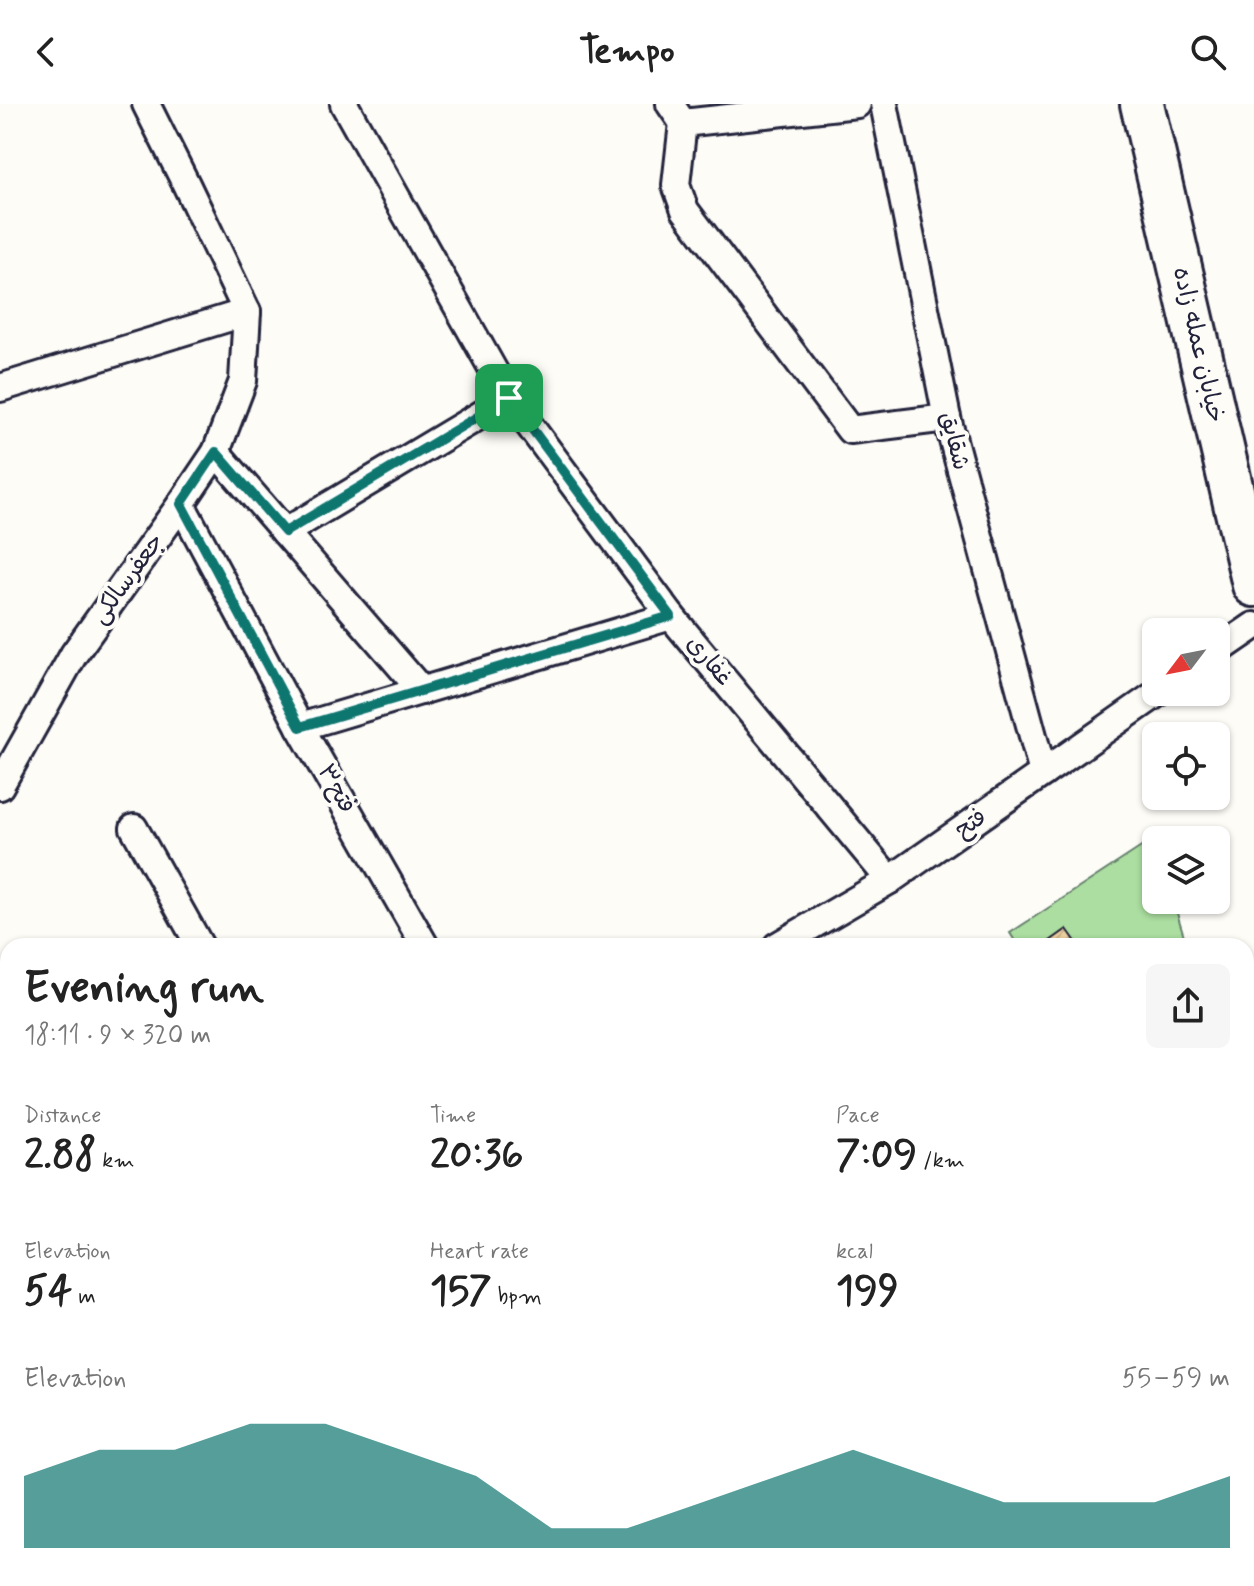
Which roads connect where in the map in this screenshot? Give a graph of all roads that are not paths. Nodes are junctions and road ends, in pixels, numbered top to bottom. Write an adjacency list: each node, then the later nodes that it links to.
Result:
1 (146, 104): 8 (street, جعفرسالکی)
2 (344, 104): 10 (street, غفاری)
3 (857, 104): 6 (street)
4 (884, 104): 11 (street, شقایق)
5 (1142, 104): 15 (main road, خیابان عمله زاده)
6 (816, 107): 7 (street)
7 (676, 114): 11 (street)
8 (247, 312): 9 (street); 12 (street, جعفرسالکی)
9 (0, 388)
10 (509, 398): 14 (street); 16 (street, غفاری)
11 (947, 418): 22 (street, شقایق)
12 (216, 452): 13 (street, جعفرسالکی); 14 (street)
13 (181, 504): 21 (street, فتح۳); 23 (street, جعفرسالکی)
14 (285, 532): 19 (street)
15 (1254, 585)
16 (671, 616): 19 (street); 25 (street, غفاری)
17 (1254, 626): 18 (street)
18 (1230, 642)
19 (422, 691): 21 (street)
20 (1142, 704): 22 (street, فتح)
21 (300, 727): 27 (street, فتح۳)
22 (1043, 773): 25 (street, فتح)
23 (0, 786)
24 (134, 828): 26 (street)
25 (890, 880): 28 (street, فتح)
26 (196, 938)
27 (420, 938)
28 (791, 938)

